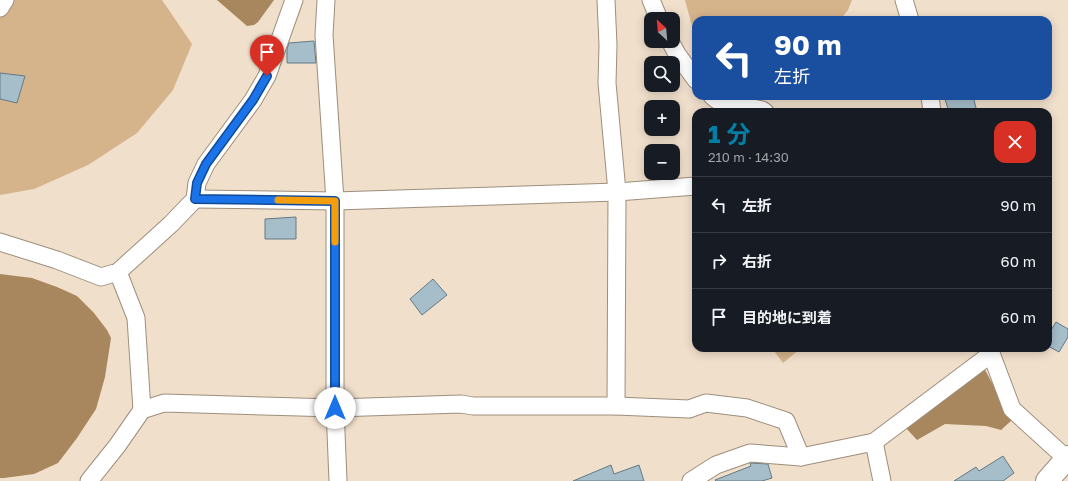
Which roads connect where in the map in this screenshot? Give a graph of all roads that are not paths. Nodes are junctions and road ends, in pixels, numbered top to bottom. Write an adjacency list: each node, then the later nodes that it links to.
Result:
1 (5, 0): 7 (street)
2 (294, 0): 16 (street)
3 (326, 0): 17 (street)
4 (606, 0): 15 (street)
5 (651, 0): 8 (street)
6 (904, 0): 9 (street)
7 (0, 8)
8 (656, 12)
9 (909, 16)
10 (674, 48): 11 (street)
11 (692, 75)
12 (717, 100): 13 (street)
13 (753, 108)
14 (692, 186): 15 (street)
15 (618, 192): 17 (street); 22 (street)
16 (195, 199): 17 (street); 19 (street)
17 (335, 201): 23 (street)
18 (0, 242): 19 (street)
19 (118, 272): 24 (street)
20 (989, 352): 25 (street)
21 (990, 352): 27 (street)
22 (616, 406): 23 (street); 26 (street)
23 (335, 408): 24 (street); 29 (street)
24 (142, 410): 28 (street)
25 (874, 442): 26 (street); 31 (street)
26 (801, 457): 30 (street)
27 (1068, 458): 32 (main road)
28 (89, 481)
29 (338, 481)
30 (691, 481)
31 (882, 481)
32 (1047, 481)

